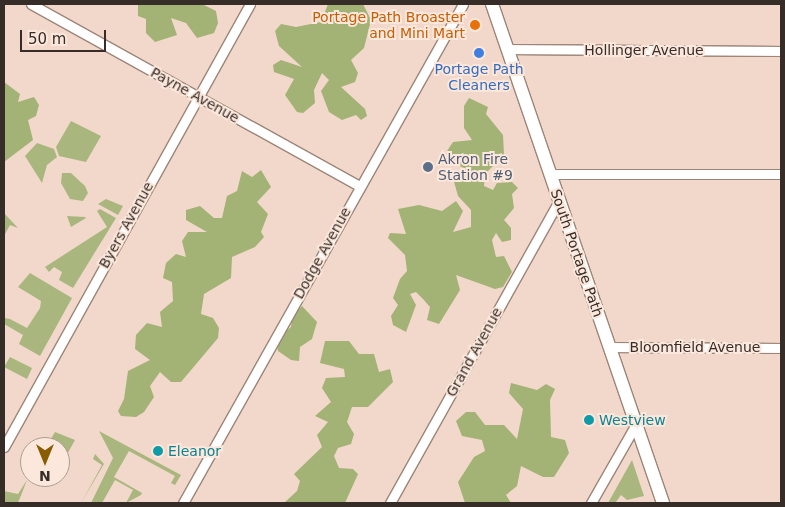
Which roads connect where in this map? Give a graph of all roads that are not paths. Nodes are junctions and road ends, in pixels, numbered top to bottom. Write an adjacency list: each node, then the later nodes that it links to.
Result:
1 (31, 4): 7 (street, Payne Avenue)
2 (250, 4): 7 (street, Byers Avenue)
3 (462, 4): 10 (street, Dodge Avenue)
4 (492, 4): 5 (main road, South Portage Path)
5 (507, 49): 6 (street, Hollinger Avenue); 8 (main road, South Portage Path)
6 (781, 51)
7 (199, 97): 10 (street, Payne Avenue); 15 (street, Byers Avenue)
8 (550, 174): 9 (street); 11 (main road, South Portage Path)
9 (781, 174)
10 (360, 186): 16 (street, Dodge Avenue)
11 (559, 200): 12 (main road, South Portage Path); 17 (street, Grand Avenue)
12 (609, 347): 13 (street, Bloomfield Avenue); 14 (main road, South Portage Path)
13 (781, 348)
14 (636, 424): 18 (street); 19 (main road, South Portage Path)
15 (4, 447)
16 (183, 503)
17 (390, 503)
18 (592, 503)
19 (663, 503)

